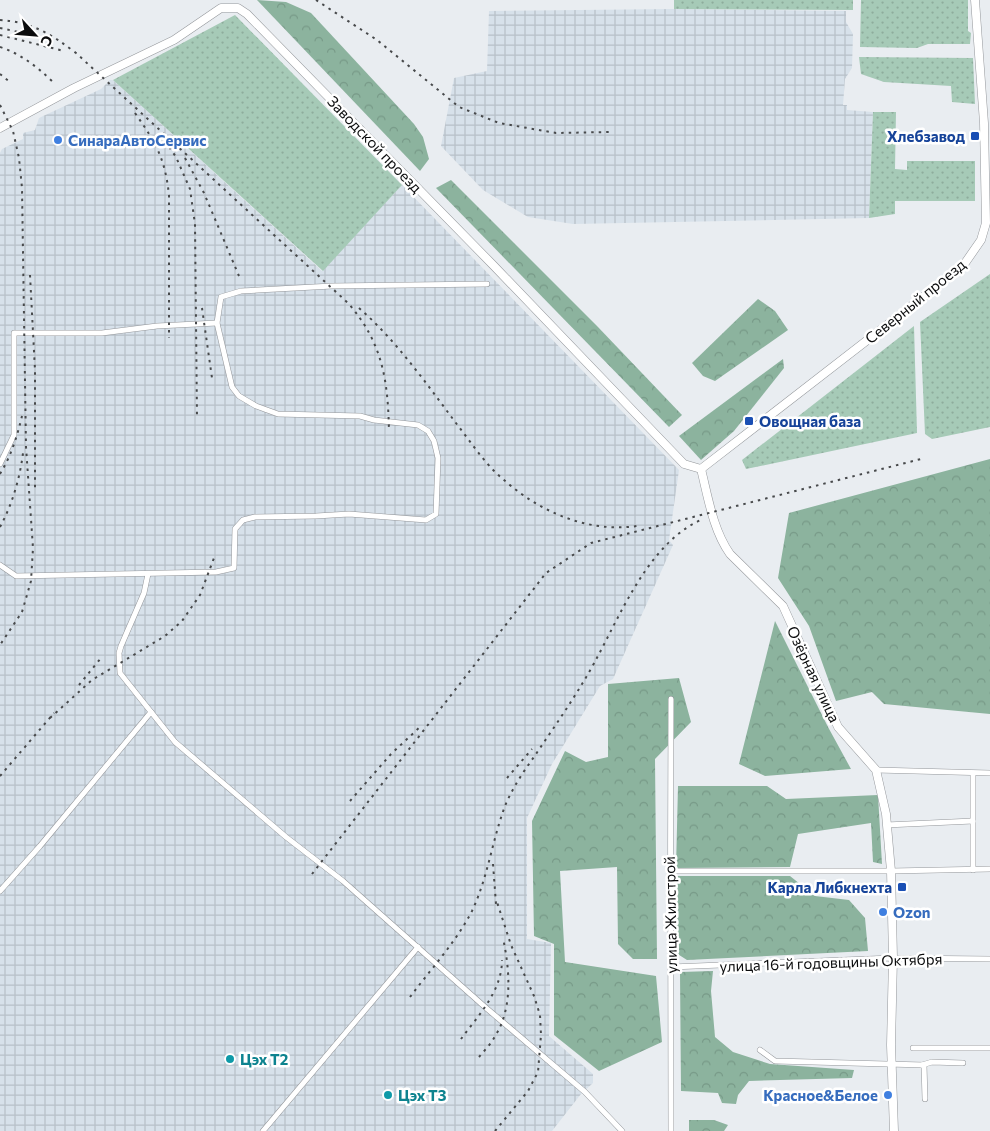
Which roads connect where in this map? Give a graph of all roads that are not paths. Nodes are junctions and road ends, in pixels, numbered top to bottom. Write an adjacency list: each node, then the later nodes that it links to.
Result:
1 (975, 0): 2 (street, Северный проезд)
2 (987, 123): 7 (street, Северный проезд)
3 (0, 128): 7 (street, Заводской проезд)
4 (486, 284): 5 (street)
5 (217, 323): 6 (street); 9 (street)
6 (0, 464)
7 (701, 469): 12 (street, Озёрная улица)
8 (0, 564): 9 (street)
9 (148, 574): 11 (street)
10 (671, 699): 20 (street, улица Жилстрой)
11 (151, 712): 21 (street); 22 (street)
12 (876, 770): 13 (street); 16 (street, Озёрная улица)
13 (973, 773): 14 (street); 15 (street)
14 (990, 773)
15 (973, 821): 16 (street); 18 (street)
16 (886, 825): 19 (street, Озёрная улица)
17 (990, 869): 18 (street)
18 (973, 870): 19 (street)
19 (891, 871): 20 (street); 23 (street, Озёрная улица)
20 (669, 872): 25 (street, улица Жилстрой)
21 (0, 891)
22 (418, 947): 33 (street); 34 (street)
23 (893, 958): 24 (street, улица 16-й годовщины Октября); 25 (street, улица 16-й годовщины Октября); 30 (street, Озёрная улица)
24 (990, 959)
25 (671, 967): 35 (street, улица Жилстрой)
26 (913, 1048): 27 (street)
27 (990, 1048)
28 (760, 1050): 30 (street)
29 (963, 1063): 31 (street)
30 (892, 1065): 31 (street); 36 (street, Озёрная улица)
31 (924, 1065): 32 (street)
32 (925, 1099)
33 (263, 1131)
34 (622, 1131)
35 (671, 1131)
36 (894, 1131)

